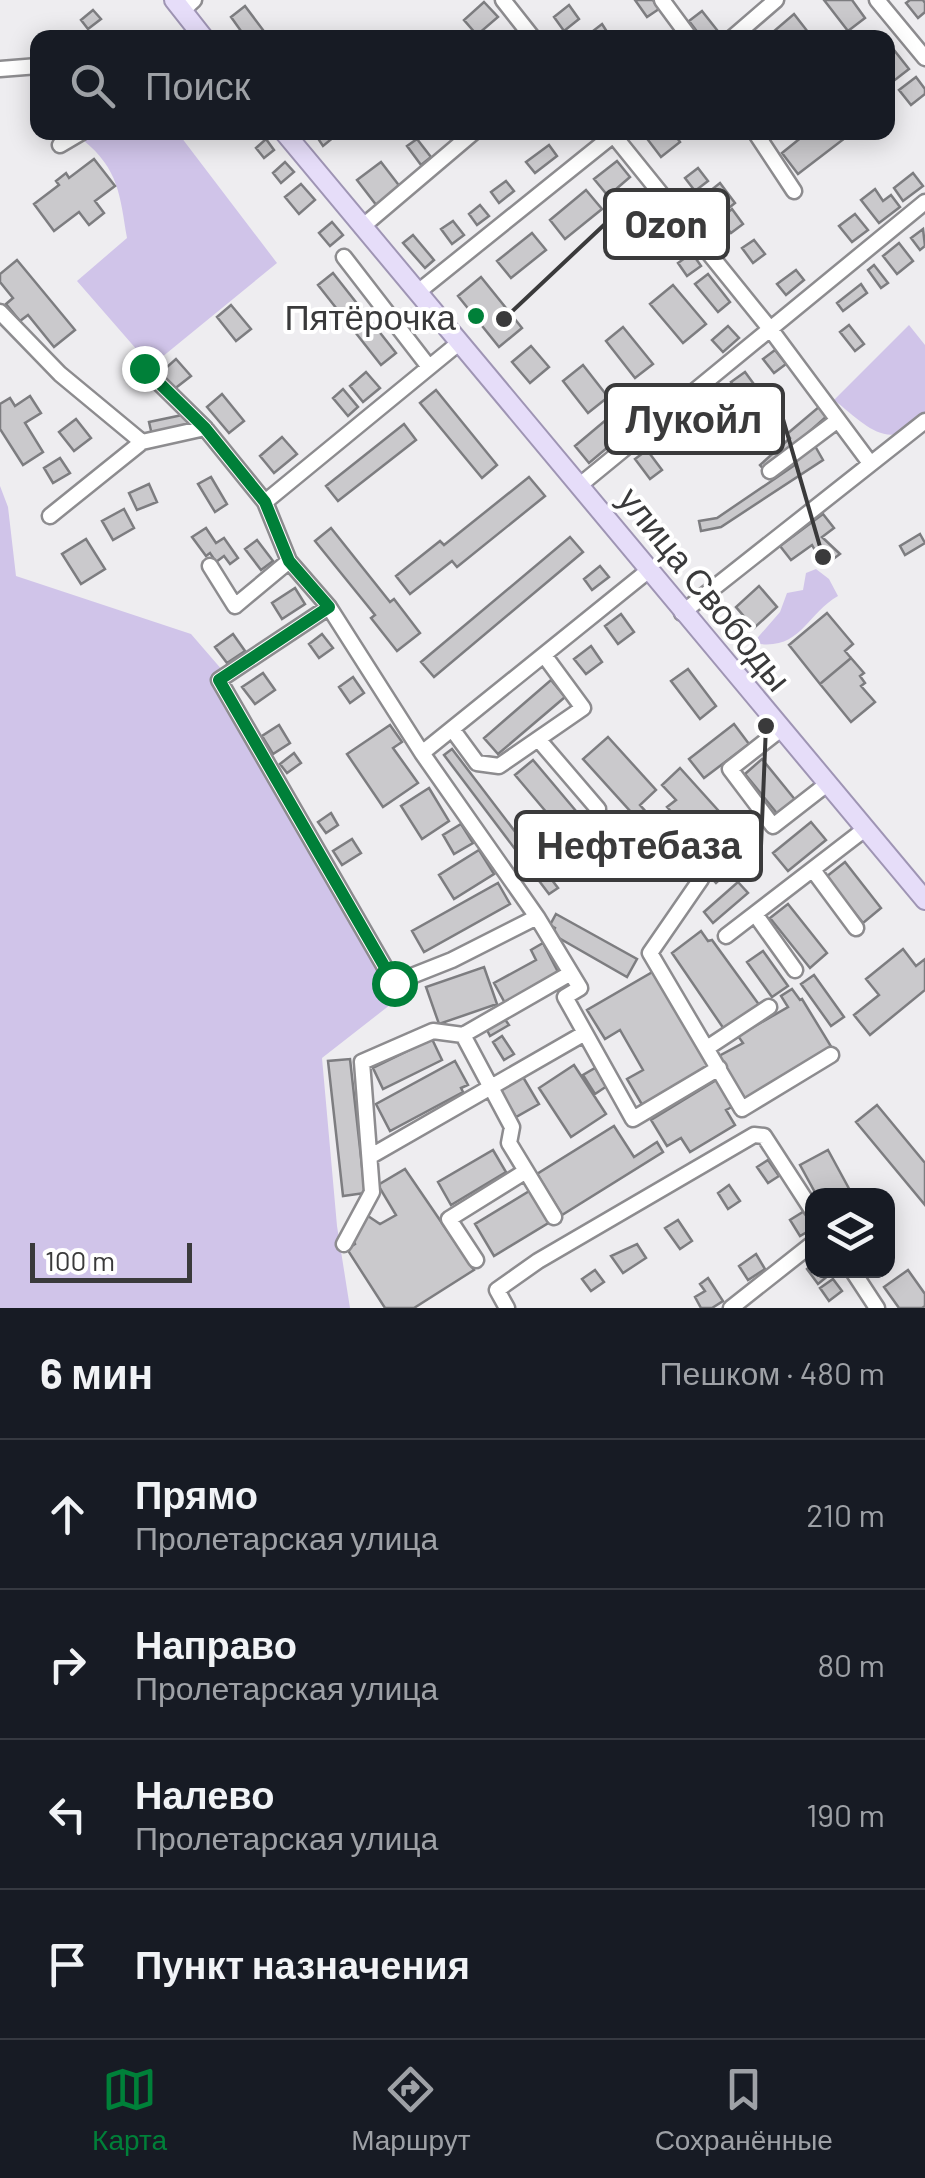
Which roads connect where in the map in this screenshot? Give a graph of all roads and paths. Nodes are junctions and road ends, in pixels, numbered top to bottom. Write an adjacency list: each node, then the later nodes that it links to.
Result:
1 (503, 0): 7 (street)
2 (662, 0): 8 (street)
3 (776, 0): 9 (street)
4 (877, 0): 10 (street)
5 (183, 4): 6 (main road)
6 (193, 30)
7 (527, 30)
8 (684, 30)
9 (741, 30)
10 (925, 58)
11 (30, 67): 12 (street)
12 (0, 69)
13 (68, 140): 19 (street)
14 (291, 140): 22 (main road, улица Свободы)
15 (465, 140): 22 (street)
16 (605, 140): 24 (street)
17 (620, 140): 26 (street)
18 (760, 140): 20 (street)
19 (60, 145)
20 (794, 191)
21 (925, 202): 26 (street)
22 (362, 227): 24 (main road, улица Свободы)
23 (344, 257): 29 (street)
24 (418, 292): 27 (main road, улица Свободы)
25 (0, 312): 33 (street)
26 (771, 330): 30 (street); 36 (street)
27 (460, 342): 29 (street); 36 (main road, улица Свободы)
28 (144, 368): 32 (street)
29 (429, 368): 37 (street)
30 (838, 420): 34 (street); 35 (street)
31 (925, 421): 34 (street)
32 (205, 428): 33 (street); 37 (street)
33 (142, 442): 38 (street)
34 (870, 463): 43 (street)
35 (770, 471)
36 (580, 485): 41 (main road, улица Свободы)
37 (265, 502): 39 (street)
38 (50, 516)
39 (289, 561): 40 (street); 42 (street)
40 (210, 566)
41 (649, 570): 43 (main road, улица Свободы); 44 (street)
42 (329, 607): 48 (street); 56 (street)
43 (682, 613): 46 (main road, улица Свободы)
44 (544, 654): 45 (street); 47 (street)
45 (452, 729): 47 (street); 48 (street)
46 (781, 730): 49 (main road, улица Свободы); 49 (street)
47 (538, 739): 50 (street)
48 (422, 753): 56 (street)
49 (827, 784): 51 (main road, улица Свободы)
50 (598, 810)
51 (865, 829): 52 (street); 54 (main road, улица Свободы)
52 (813, 870): 55 (street); 57 (street)
53 (701, 879): 64 (street)
54 (925, 900)
55 (755, 914): 58 (street); 59 (street)
56 (538, 917): 60 (street)
57 (856, 928)
58 (726, 936)
59 (795, 970)
60 (571, 973): 62 (street); 63 (street)
61 (770, 1008): 64 (street)
62 (585, 1033): 66 (street); 67 (street)
63 (463, 1035): 67 (street); 68 (street)
64 (707, 1048): 66 (street)
65 (831, 1055): 66 (street)
66 (719, 1068)
67 (489, 1088): 68 (street); 69 (street)
68 (371, 1156): 72 (street)
69 (526, 1171): 71 (street); 74 (street)
70 (805, 1199): 76 (street)
71 (554, 1218)
72 (344, 1244)
73 (805, 1250): 77 (street)
74 (476, 1260)
75 (857, 1278): 78 (street)
76 (507, 1308)
77 (731, 1308)
78 (877, 1308)

